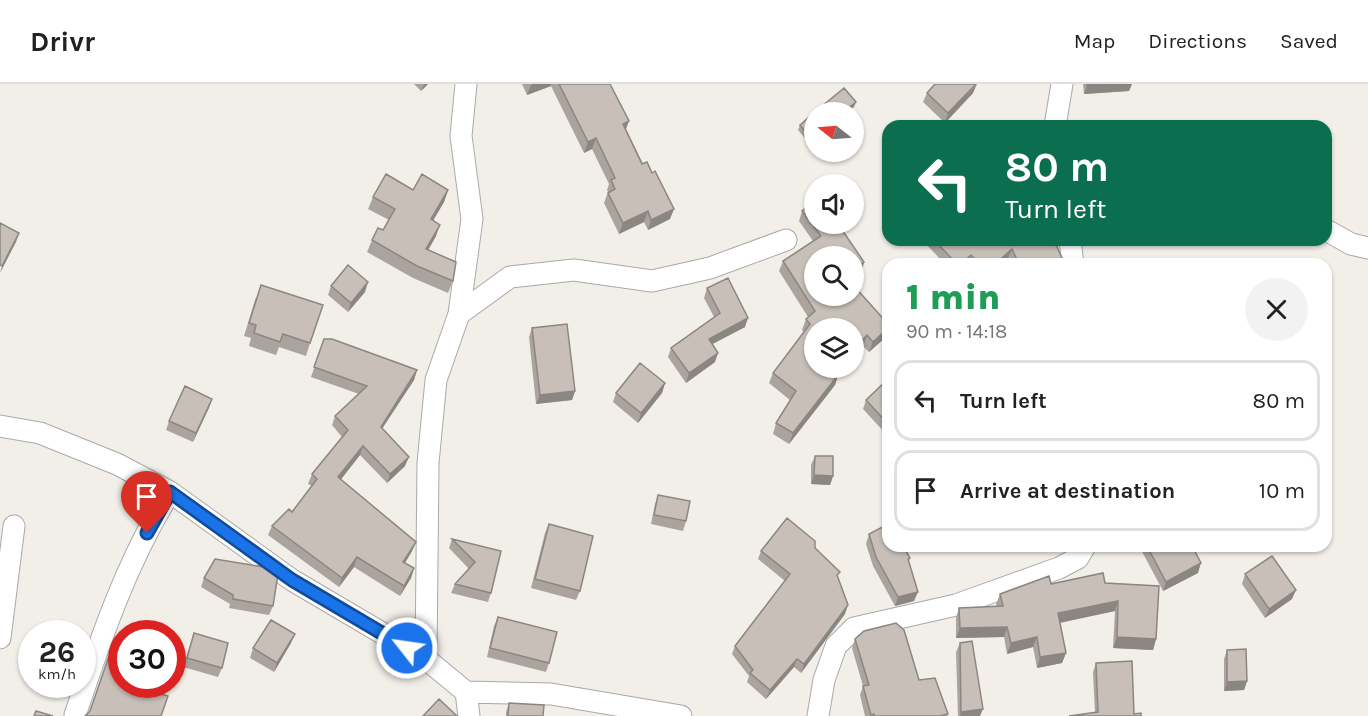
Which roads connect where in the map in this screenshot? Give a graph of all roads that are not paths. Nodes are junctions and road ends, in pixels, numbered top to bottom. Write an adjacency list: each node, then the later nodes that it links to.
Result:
1 (466, 84): 7 (street)
2 (1062, 84): 3 (street)
3 (1056, 120)
4 (1332, 233): 6 (street)
5 (786, 240): 7 (street)
6 (1368, 248)
7 (459, 314): 13 (street)
8 (0, 426): 9 (street)
9 (170, 492): 13 (street); 15 (street)
10 (14, 526): 12 (street)
11 (1082, 552): 18 (street)
12 (0, 638)
13 (426, 659): 14 (street)
14 (466, 692): 16 (street); 17 (street)
15 (75, 715)
16 (469, 716)
17 (681, 716)
18 (818, 716)

